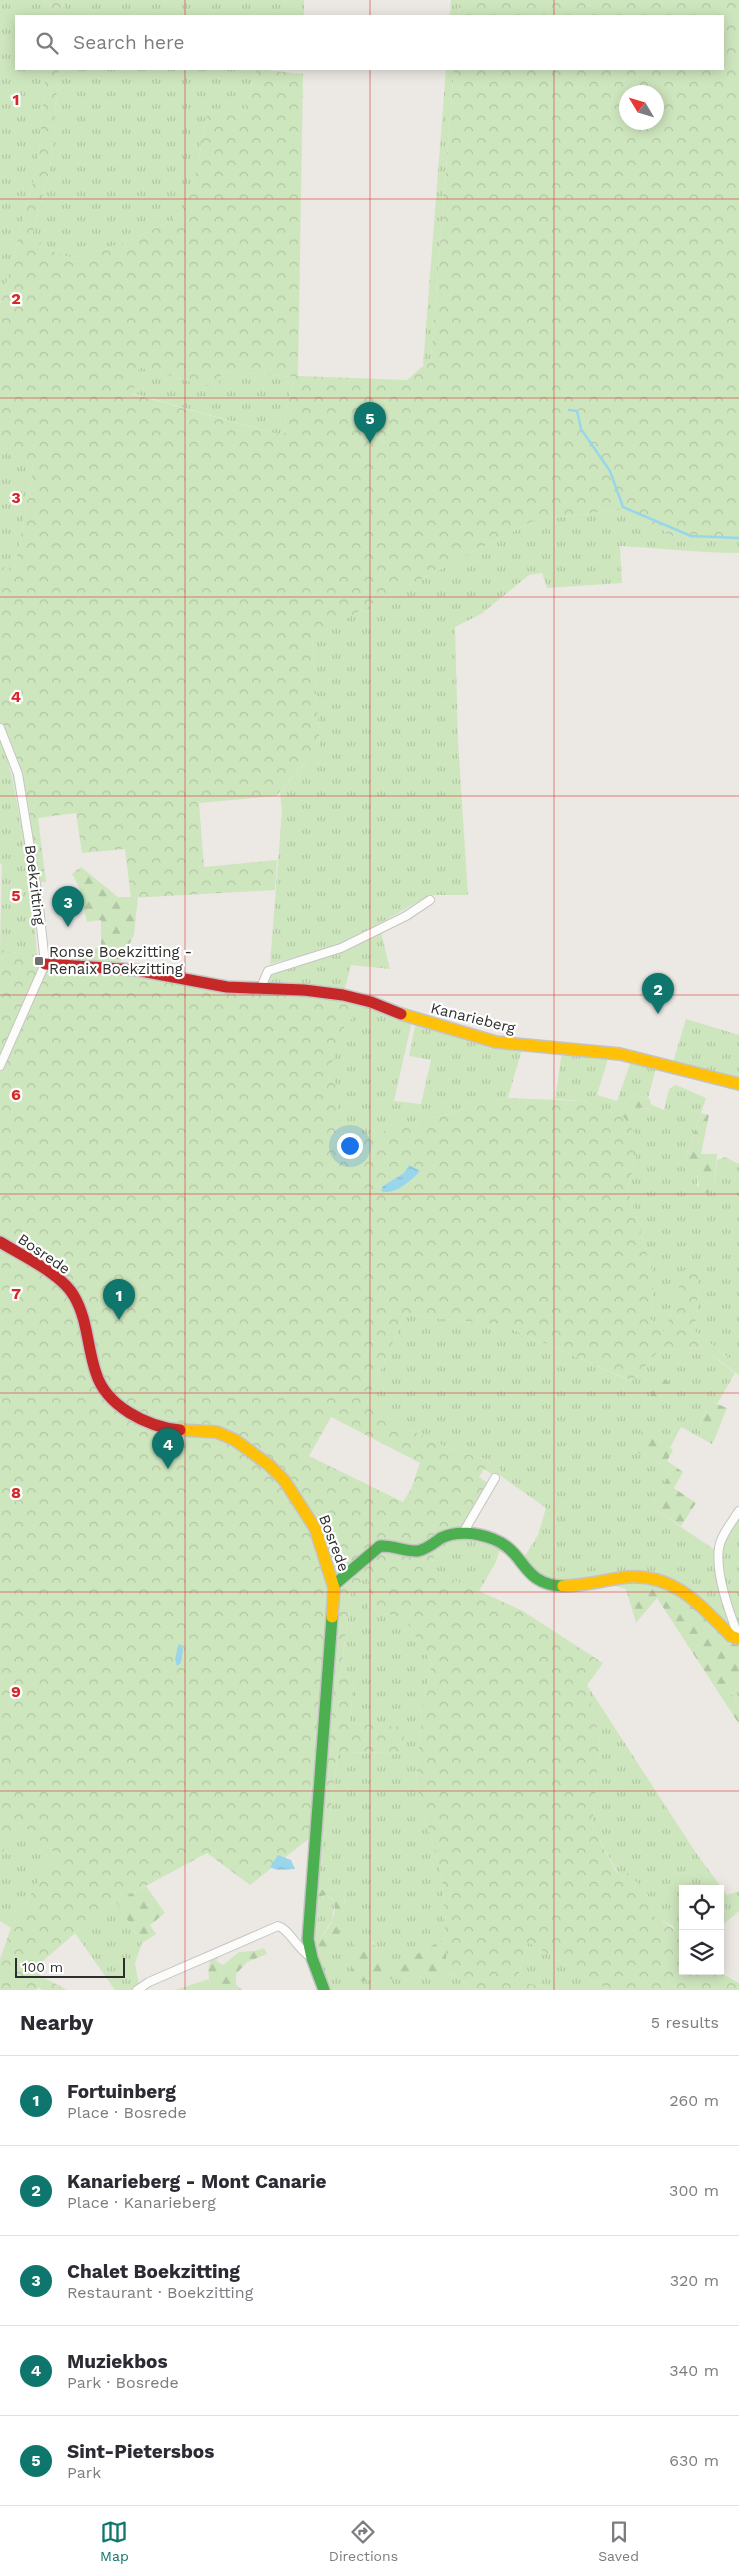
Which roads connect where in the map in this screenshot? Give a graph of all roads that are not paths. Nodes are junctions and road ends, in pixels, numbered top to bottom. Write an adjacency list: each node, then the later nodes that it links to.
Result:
1 (0, 728): 3 (street, Boekzitting)
2 (430, 900): 4 (street)
3 (45, 964): 4 (street, Kanarieberg); 5 (street, Boekzitting)
4 (261, 987): 6 (street, Kanarieberg)
5 (0, 1066)
6 (739, 1084)
7 (0, 1242): 11 (street, Bosrede)
8 (495, 1478): 10 (street)
9 (739, 1511): 12 (street)
10 (463, 1533): 11 (street); 12 (street)
11 (334, 1584): 13 (street, Bosrede)
12 (739, 1639)
13 (312, 1958): 14 (street); 15 (street, Bosrede)
14 (137, 1990)
15 (324, 1990)

